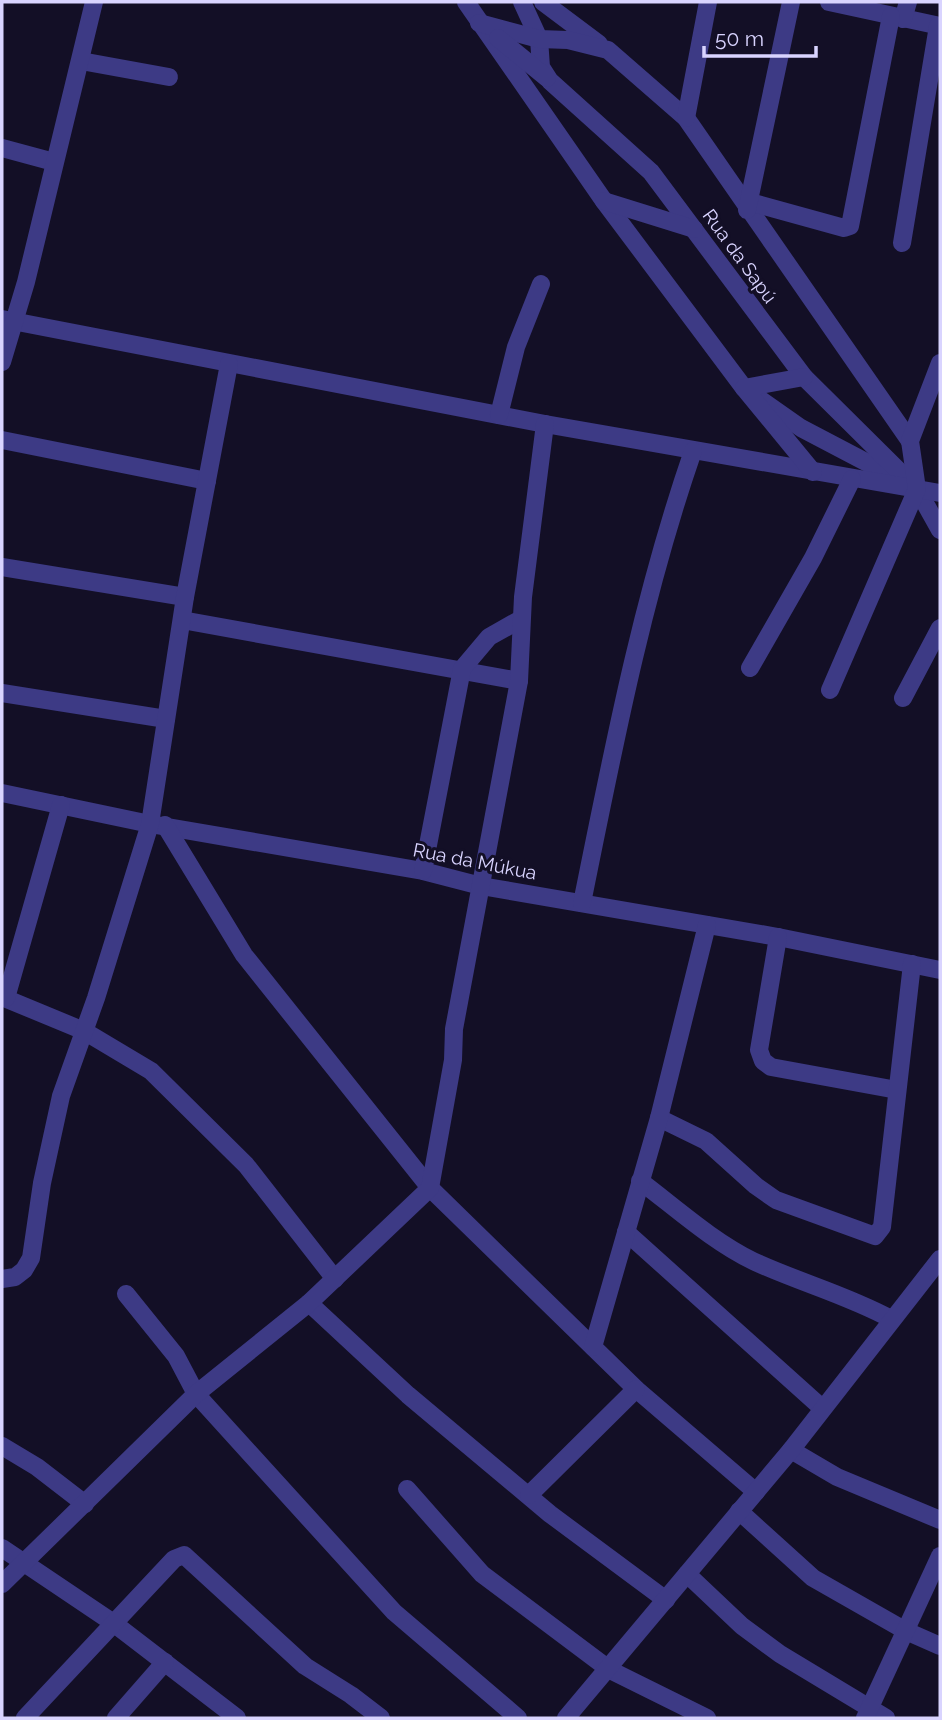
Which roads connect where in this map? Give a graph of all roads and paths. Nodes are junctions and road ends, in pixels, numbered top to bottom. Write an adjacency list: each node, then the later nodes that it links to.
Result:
1 (94, 2): 14 (street)
2 (466, 2): 10 (street)
3 (522, 2): 12 (street)
4 (708, 2): 17 (street)
5 (791, 2): 21 (street)
6 (829, 2): 8 (street)
7 (548, 3): 13 (street)
8 (872, 6): 9 (street)
9 (901, 12): 11 (street); 21 (street)
10 (479, 23): 12 (street); 16 (street, Rua da Sapú); 20 (street)
11 (939, 26): 23 (street)
12 (540, 39): 13 (street); 16 (street)
13 (608, 50): 17 (street)
14 (81, 61): 15 (street); 19 (street)
15 (169, 77)
16 (550, 81): 22 (street, Rua da Sapú)
17 (686, 118): 21 (street)
18 (2, 148): 19 (street)
19 (54, 162): 25 (street)
20 (604, 201): 22 (street); 30 (street)
21 (749, 206): 34 (street)
22 (694, 229): 29 (street, Rua da Sapú)
23 (902, 243)
24 (541, 284): 31 (street)
25 (8, 321): 26 (street); 28 (street)
26 (2, 362)
27 (940, 363): 34 (street)
28 (229, 364): 31 (street); 38 (street)
29 (804, 377): 30 (street); 39 (street, Rua da Sapú)
30 (744, 388): 36 (street); 39 (street)
31 (499, 415): 32 (street)
32 (545, 424): 35 (street); 44 (street)
33 (2, 440): 38 (street)
34 (910, 441): 39 (street)
35 (693, 451): 36 (street); 59 (street)
36 (813, 472): 37 (street)
37 (852, 479): 39 (street); 47 (street)
38 (207, 481): 43 (street)
39 (917, 489): 40 (street); 41 (street, Rua da Sapú); 50 (street)
40 (940, 493)
41 (940, 530)
42 (2, 567): 43 (street)
43 (185, 597): 45 (street)
44 (521, 619): 48 (street); 49 (street)
45 (182, 620): 48 (street); 53 (street)
46 (940, 628): 52 (street)
47 (750, 668)
48 (462, 669): 49 (street); 57 (street)
49 (519, 681): 58 (street)
50 (830, 690)
51 (2, 693): 53 (street)
52 (903, 698)
53 (166, 719): 56 (street)
54 (2, 793): 55 (street, Rua da Múkua)
55 (61, 805): 56 (street, Rua da Múkua); 64 (street)
56 (158, 825): 57 (street, Rua da Múkua); 65 (street); 69 (street)
57 (423, 872): 58 (street, Rua da Múkua)
58 (481, 886): 59 (street, Rua da Múkua); 69 (street)
59 (582, 903): 60 (street, Rua da Múkua)
60 (706, 925): 61 (street, Rua da Múkua); 67 (street)
61 (778, 937): 62 (street, Rua da Múkua); 66 (street)
62 (912, 964): 63 (street, Rua da Múkua); 66 (street)
63 (940, 970)
64 (4, 998): 65 (street)
65 (84, 1031): 72 (street); 73 (street)
66 (897, 1090): 67 (street)
67 (659, 1118): 68 (street)
68 (639, 1181): 70 (street); 76 (street)
69 (430, 1188): 73 (street); 77 (street)
70 (626, 1232): 77 (street); 80 (street)
71 (940, 1259): 76 (street)
72 (2, 1279)
73 (335, 1279): 75 (street)
74 (126, 1294): 79 (street)
75 (309, 1303): 79 (street); 85 (street)
76 (891, 1319): 80 (street)
77 (593, 1347): 78 (street)
78 (636, 1389): 84 (street); 85 (street)
79 (196, 1394): 86 (street); 105 (street)
80 (822, 1408): 82 (street)
81 (2, 1446): 86 (street)
82 (791, 1450): 84 (street); 88 (street)
83 (407, 1489): 99 (street)
84 (756, 1492): 87 (street)
85 (529, 1495): 94 (street)
86 (85, 1504): 91 (street)
87 (739, 1511): 92 (street); 96 (street)
88 (940, 1520)
89 (2, 1548): 91 (street)
90 (940, 1556): 96 (street)
91 (26, 1562): 93 (street); 95 (street)
92 (687, 1574): 94 (street); 100 (street)
93 (2, 1584)
94 (666, 1600): 99 (street)
95 (112, 1622): 98 (street); 101 (street); 104 (street)
96 (906, 1631): 97 (street); 100 (street)
97 (940, 1646)
98 (165, 1662): 102 (street); 103 (street)
99 (610, 1670): 106 (street); 107 (street)
100 (867, 1714): 108 (street)
101 (25, 1718)
102 (116, 1718)
103 (237, 1718)
104 (381, 1718)
105 (518, 1718)
106 (566, 1718)
107 (707, 1718)
108 (886, 1718)

